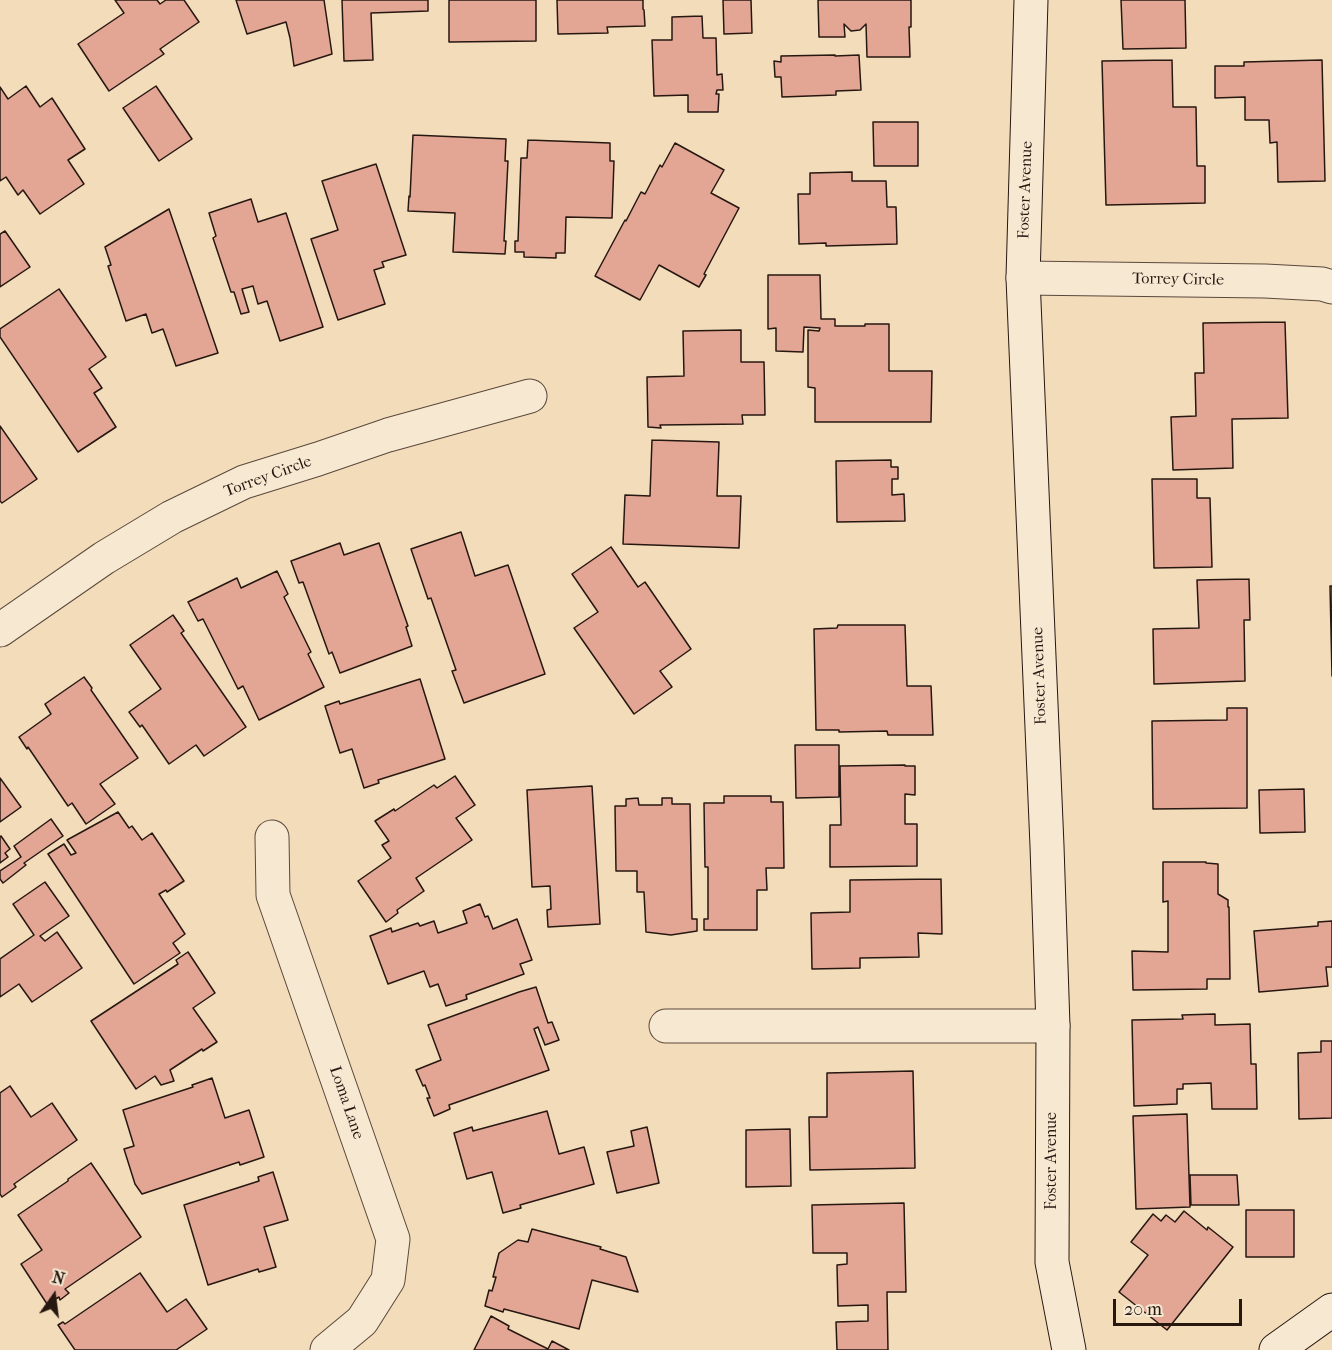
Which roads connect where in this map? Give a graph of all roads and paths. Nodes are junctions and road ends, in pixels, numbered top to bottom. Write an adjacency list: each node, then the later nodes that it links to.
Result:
1 (1030, 0): 2 (street, Foster Avenue)
2 (1023, 278): 3 (street, Torrey Circle); 8 (street, Foster Avenue)
3 (1332, 287)
4 (530, 396): 5 (street, Torrey Circle)
5 (0, 630)
6 (272, 837): 10 (street, Loma Lane)
7 (666, 1026): 8 (street)
8 (1053, 1026): 11 (street, Foster Avenue)
9 (1332, 1310): 12 (street)
10 (327, 1350)
11 (1069, 1350)
12 (1276, 1350)

